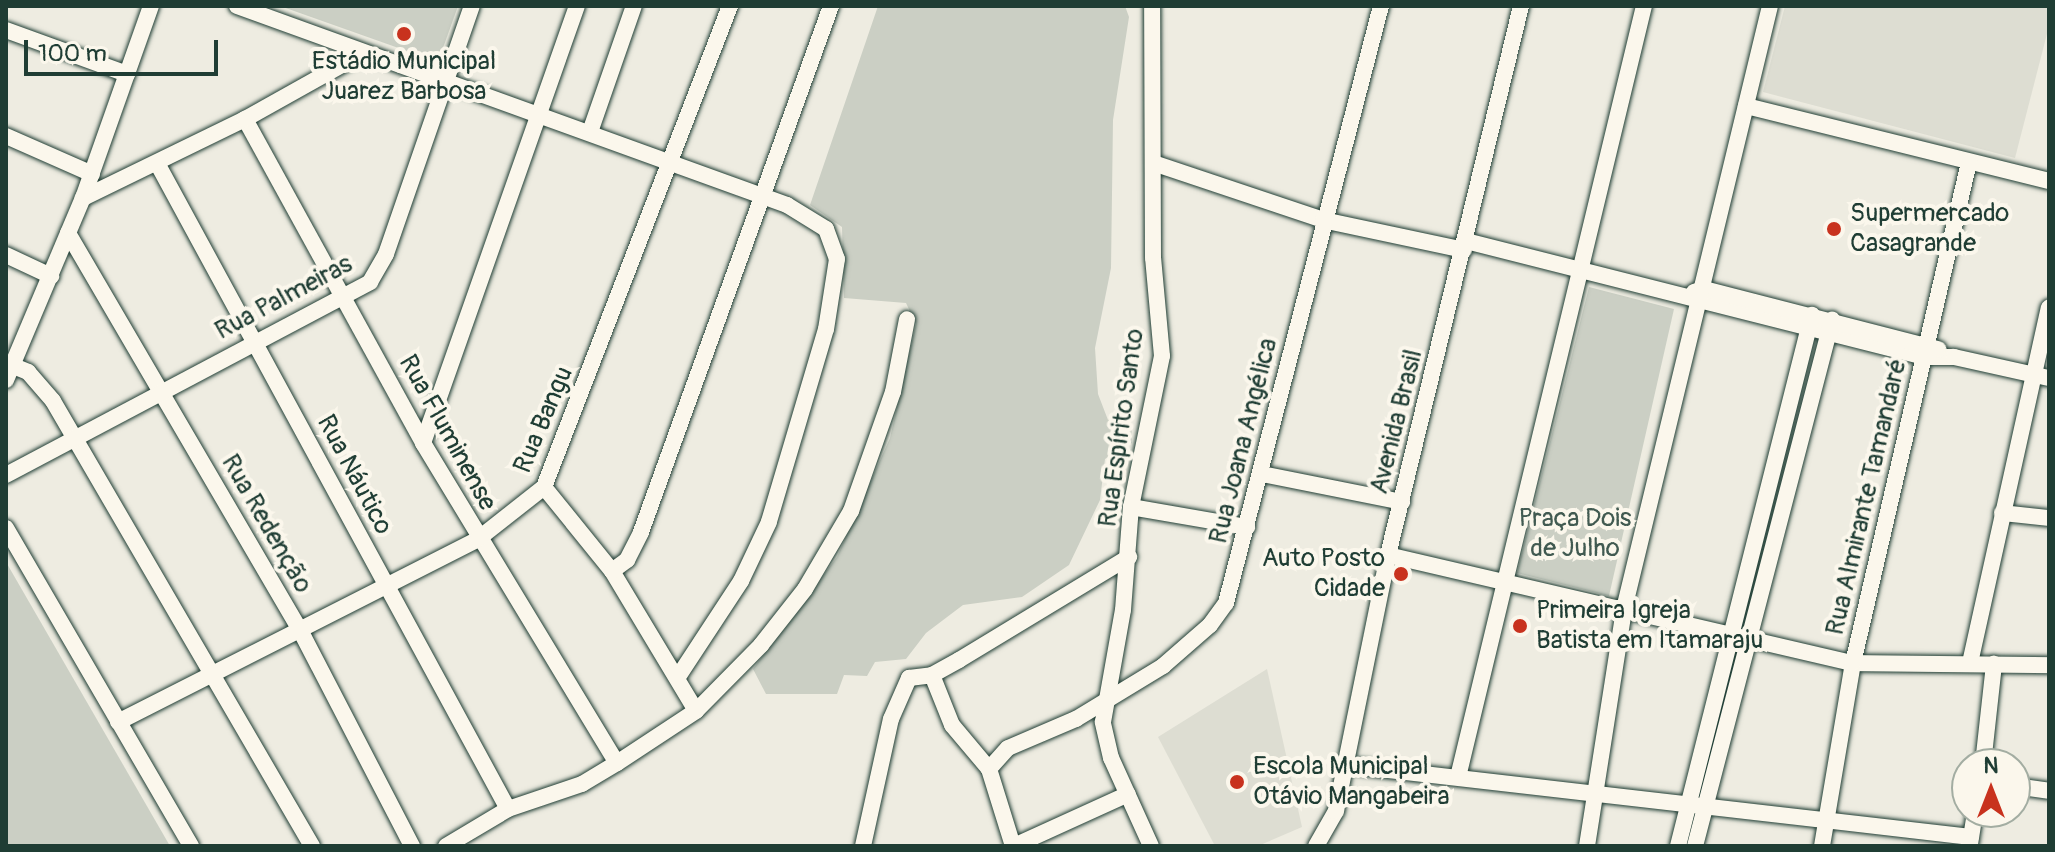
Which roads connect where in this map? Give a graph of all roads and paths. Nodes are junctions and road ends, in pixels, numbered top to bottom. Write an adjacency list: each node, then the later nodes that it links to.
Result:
1 (151, 6): 15 (street)
2 (237, 6): 14 (street)
3 (472, 6): 16 (street, Rua Palmeiras)
4 (577, 6): 18 (street)
5 (634, 6): 20 (street)
6 (730, 6): 22 (street, Rua Bangu)
7 (831, 6): 28 (street)
8 (1152, 6): 25 (street, Rua Espírito Santo)
9 (1381, 6): 30 (street, Rua Joana Angélica)
10 (1521, 6): 32 (street, Avenida Brasil)
11 (1644, 6): 34 (street)
12 (1770, 6): 17 (street)
13 (6, 30): 15 (street)
14 (363, 53): 16 (street); 19 (street)
15 (127, 74): 26 (street)
16 (446, 79): 18 (street); 37 (street, Rua Palmeiras)
17 (1746, 106): 23 (street); 36 (street)
18 (540, 113): 20 (street); 48 (street)
19 (245, 119): 24 (street); 37 (street, Rua Fluminense)
20 (590, 132): 22 (street)
21 (6, 136): 26 (street)
22 (669, 162): 28 (street); 51 (street, Rua Bangu)
23 (1969, 162): 27 (street); 43 (street, Rua Almirante Tamandaré)
24 (157, 163): 29 (street); 42 (street, Rua Náutico)
25 (1156, 164): 30 (street); 53 (street, Rua Espírito Santo)
26 (92, 174): 29 (street)
27 (2049, 181)
28 (763, 196): 61 (street); 73 (street)
29 (83, 198): 31 (street)
30 (1323, 220): 32 (street); 49 (street, Rua Joana Angélica)
31 (68, 233): 35 (street); 46 (street, Rua Redenção)
32 (1465, 245): 34 (street); 52 (street, Avenida Brasil)
33 (6, 255): 35 (street)
34 (1583, 268): 36 (street); 62 (street)
35 (51, 276): 44 (street)
36 (1698, 295): 40 (street); 64 (street)
37 (345, 296): 42 (street, Rua Palmeiras); 48 (street, Rua Fluminense)
38 (2049, 308): 45 (street)
39 (907, 319): 75 (street)
40 (1810, 322): 41 (street); 66 (street)
41 (1830, 326): 43 (street); 66 (street)
42 (255, 341): 46 (street, Rua Palmeiras); 63 (street, Rua Náutico)
43 (1927, 351): 45 (street); 67 (street, Rua Almirante Tamandaré)
44 (8, 370): 47 (street)
45 (2041, 376): 54 (street)
46 (161, 392): 47 (street, Rua Palmeiras); 65 (street, Rua Redenção)
47 (76, 438): 50 (street, Rua Palmeiras); 71 (street)
48 (423, 443): 58 (street, Rua Fluminense)
49 (1262, 474): 52 (street); 56 (street, Rua Joana Angélica)
50 (6, 475)
51 (544, 487): 58 (street, Rua Bangu); 61 (street)
52 (1402, 502): 59 (street, Avenida Brasil)
53 (1131, 507): 56 (street); 60 (street, Rua Espírito Santo)
54 (2002, 513): 55 (street); 68 (street)
55 (2049, 518)
56 (1247, 527): 74 (street, Rua Joana Angélica)
57 (6, 528): 76 (street)
58 (478, 539): 63 (street, Rua Bangu); 78 (street, Rua Fluminense)
59 (1388, 555): 62 (street); 79 (street, Avenida Brasil)
60 (1129, 557): 72 (street); 74 (street, Rua Espírito Santo)
61 (612, 571): 73 (street)
62 (1507, 582): 64 (street); 81 (street)
63 (385, 585): 65 (street, Rua Bangu); 85 (street, Rua Náutico)
64 (1624, 609): 66 (street); 83 (street)
65 (299, 628): 71 (street, Rua Bangu); 91 (street, Rua Redenção)
66 (1740, 638): 67 (street); 84 (street)
67 (1853, 663): 68 (street); 86 (street, Rua Almirante Tamandaré)
68 (1970, 663): 69 (street)
69 (1994, 664): 70 (street); 77 (street)
70 (2049, 665)
71 (212, 675): 76 (street, Rua Bangu); 90 (street)
72 (932, 675): 80 (street); 93 (street)
73 (678, 677): 75 (street)
74 (1104, 702): 80 (street, Rua Joana Angélica); 82 (street, Rua Espírito Santo)
75 (696, 711): 78 (street)
76 (118, 722): 89 (street)
77 (1985, 748)
78 (617, 763): 85 (street)
79 (1345, 765): 81 (street); 87 (street, Avenida Brasil)
80 (989, 769): 94 (street)
81 (1458, 777): 83 (street)
82 (1128, 794): 94 (street); 95 (street, Rua Espírito Santo)
83 (1592, 794): 84 (street); 97 (street)
84 (1695, 807): 86 (street); 98 (street); 99 (street)
85 (508, 809): 92 (street)
86 (1825, 823): 88 (street); 100 (street, Rua Almirante Tamandaré)
87 (1329, 839): 96 (street, Avenida Brasil)
88 (1970, 842)
89 (191, 846)
90 (312, 846)
91 (412, 846)
92 (446, 846)
93 (863, 846)
94 (1013, 846)
95 (1151, 846)
96 (1316, 846)
97 (1587, 846)
98 (1678, 846)
99 (1695, 846)
100 (1822, 846)

